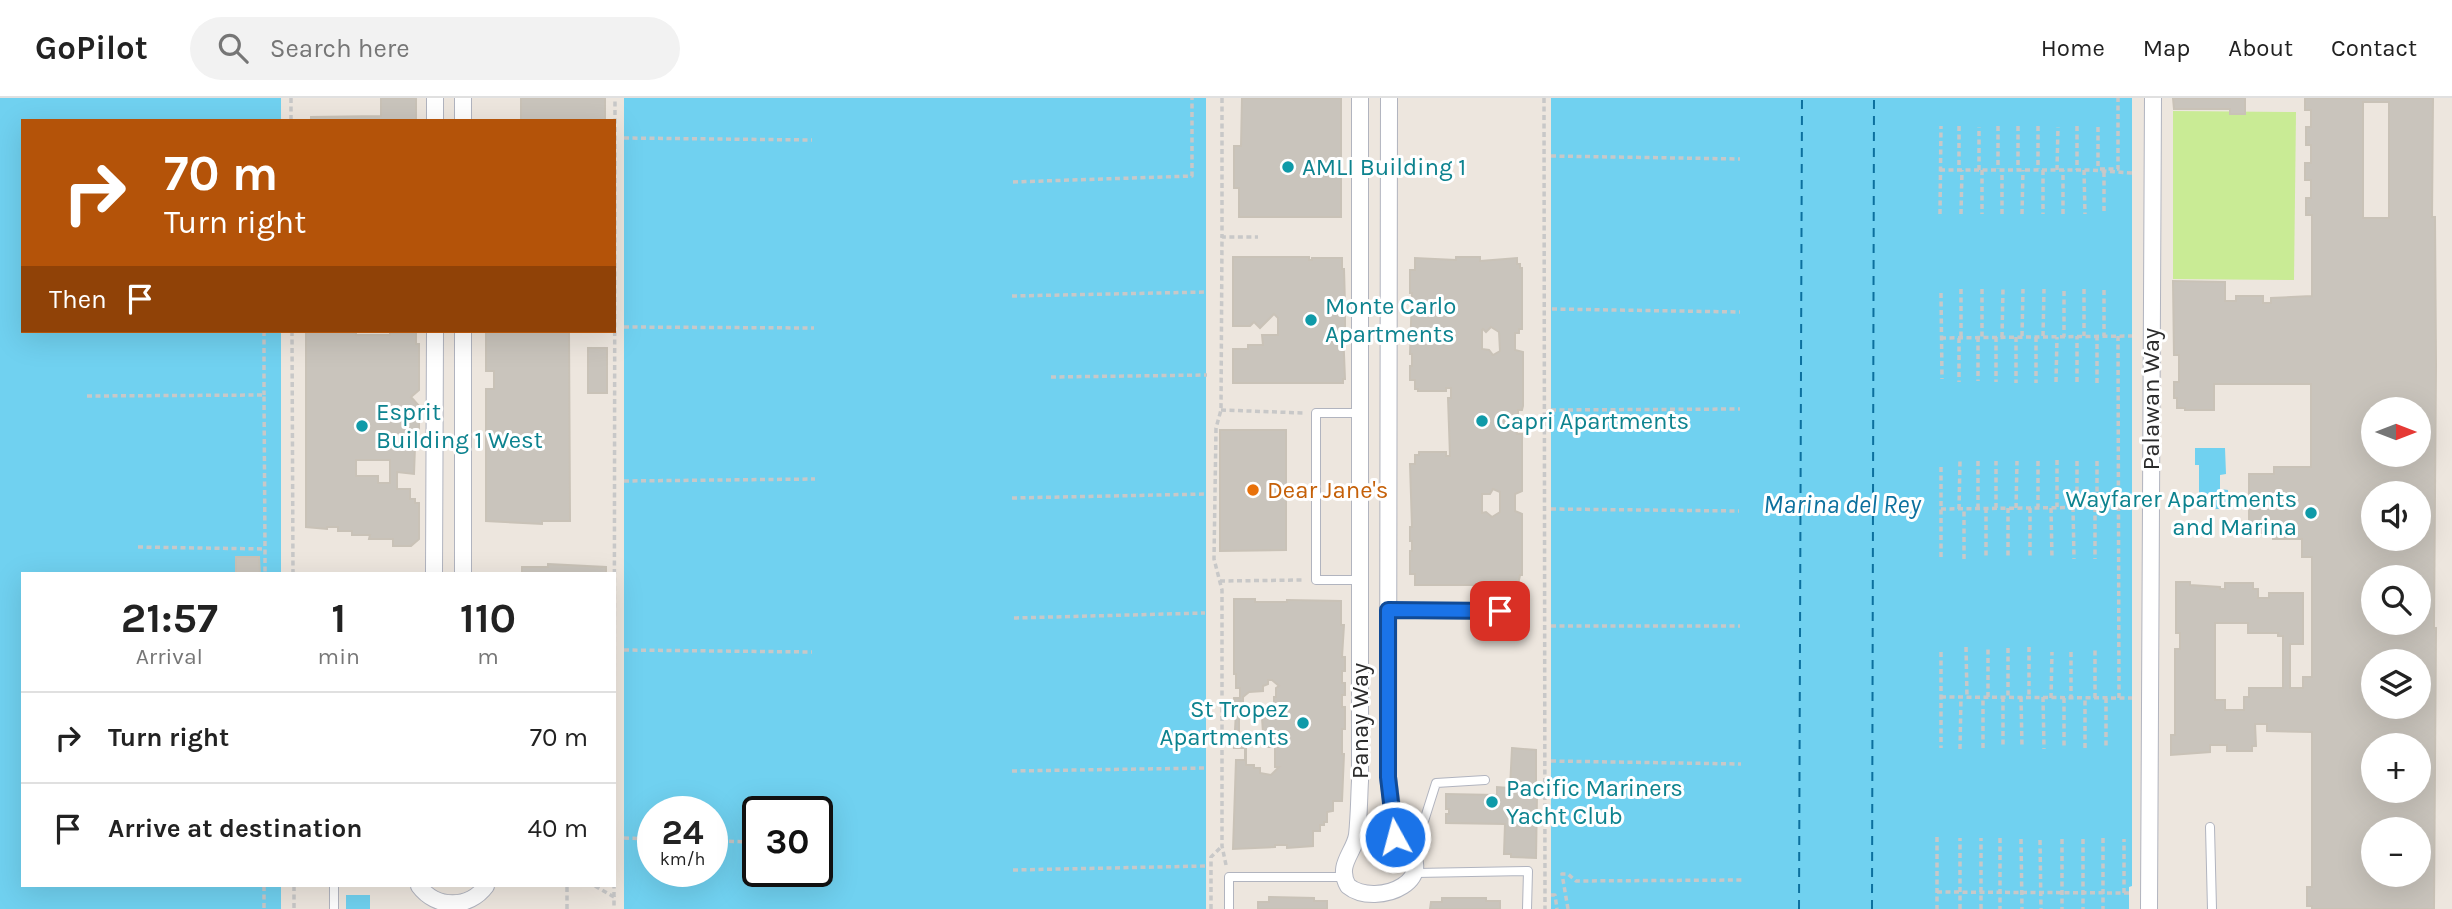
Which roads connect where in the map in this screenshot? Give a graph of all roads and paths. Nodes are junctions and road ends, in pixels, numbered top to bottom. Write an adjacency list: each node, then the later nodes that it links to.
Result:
1 (291, 98): 12 (path)
2 (435, 98): 13 (street)
3 (463, 98): 14 (street)
4 (615, 98): 15 (path)
5 (1192, 98): 43 (path)
6 (1222, 98): 53 (path)
7 (1360, 98): 109 (street, Panay Way)
8 (1390, 98): 159 (street, Panay Way)
9 (1544, 98): 245 (path)
10 (2118, 98): 29 (path)
11 (2152, 98): 257 (street, Palawan Way)
12 (291, 119)
13 (435, 119)
14 (463, 119)
15 (615, 119)
16 (1941, 126): 30 (path)
17 (1959, 126): 31 (path)
18 (1998, 126): 33 (path)
19 (2018, 126): 34 (path)
20 (2038, 126): 35 (path)
21 (2077, 126): 38 (path)
22 (1979, 127): 32 (path)
23 (2058, 127): 36 (path)
24 (2098, 127): 29 (path)
25 (624, 138): 26 (path)
26 (813, 140)
27 (1551, 156): 28 (path)
28 (1740, 159)
29 (2098, 169): 40 (path)
30 (1940, 170): 31 (path); 44 (path)
31 (1961, 170): 32 (path); 45 (path)
32 (1980, 170): 33 (path); 46 (path)
33 (2000, 170): 34 (path); 47 (path)
34 (2021, 170): 35 (path); 48 (path)
35 (2041, 170): 36 (path); 49 (path)
36 (2057, 170): 37 (path)
37 (2063, 170): 38 (path); 50 (path)
38 (2077, 170): 39 (path)
39 (2084, 170): 40 (path); 51 (path)
40 (2090, 170): 41 (path)
41 (2104, 172): 42 (path); 52 (path)
42 (2132, 173)
43 (1013, 182)
44 (1940, 214)
45 (1961, 214)
46 (1982, 214)
47 (2002, 214)
48 (2022, 214)
49 (2043, 214)
50 (2063, 214)
51 (2085, 214)
52 (2104, 214)
53 (1222, 237): 54 (path); 107 (path)
54 (1258, 237)
55 (1961, 289): 91 (path)
56 (1982, 289): 81 (path)
57 (2003, 289): 83 (path)
58 (2023, 289): 85 (path)
59 (2044, 289): 87 (path)
60 (2084, 289): 76 (path)
61 (2104, 290): 78 (path)
62 (2064, 291): 89 (path)
63 (1208, 292): 65 (path)
64 (1941, 293): 90 (path)
65 (1012, 296)
66 (1552, 309): 67 (path)
67 (1740, 312)
68 (624, 327): 69 (path)
69 (814, 328)
70 (264, 333): 104 (path)
71 (292, 333): 152 (path)
72 (435, 333): 139 (street)
73 (463, 333): 140 (street)
74 (615, 333): 155 (path)
75 (2077, 336): 76 (path); 89 (path); 99 (path)
76 (2084, 336): 77 (path)
77 (2097, 336): 78 (path); 102 (path)
78 (2104, 336): 79 (path)
79 (2118, 336): 80 (path); 125 (path)
80 (2132, 336)
81 (1980, 337): 82 (path); 91 (path); 95 (path)
82 (1996, 337): 83 (path); 97 (path)
83 (2002, 337): 84 (path)
84 (2016, 337): 85 (path); 100 (path)
85 (2022, 337): 86 (path)
86 (2036, 337): 87 (path); 101 (path)
87 (2043, 337): 88 (path)
88 (2057, 337): 89 (path); 98 (path)
89 (2064, 337)
90 (1941, 338): 91 (path); 94 (path)
91 (1960, 338): 96 (path)
92 (1208, 374): 93 (path)
93 (1051, 377)
94 (1942, 379)
95 (1978, 381)
96 (1959, 382)
97 (1996, 382)
98 (2056, 382)
99 (2077, 382)
100 (2016, 383)
101 (2036, 383)
102 (2097, 383)
103 (87, 396): 104 (path)
104 (264, 396): 142 (path)
105 (1740, 409): 106 (path)
106 (1551, 410)
107 (1221, 411): 108 (path); 158 (path)
108 (1316, 413): 109 (lane); 156 (lane)
109 (1360, 413): 157 (street, Panay Way)
110 (2057, 460): 134 (path)
111 (1960, 461): 137 (path)
112 (1978, 461): 126 (path)
113 (1996, 461): 128 (path)
114 (2017, 461): 130 (path)
115 (2038, 461): 132 (path)
116 (2077, 461): 123 (path)
117 (2097, 461): 124 (path)
118 (1941, 464): 136 (path)
119 (815, 480): 120 (path)
120 (624, 481)
121 (1207, 494): 122 (path)
122 (1012, 498)
123 (2075, 507): 124 (path); 134 (path); 149 (path)
124 (2096, 507): 125 (path); 150 (path)
125 (2118, 507): 189 (path)
126 (1978, 508): 127 (path); 137 (path)
127 (1986, 508): 128 (path); 144 (path)
128 (1996, 508): 129 (path)
129 (2008, 508): 130 (path); 146 (path)
130 (2016, 508): 131 (path)
131 (2029, 508): 132 (path); 147 (path)
132 (2038, 508): 133 (path)
133 (2051, 508): 134 (path); 148 (path)
134 (2057, 508)
135 (1551, 509): 138 (path)
136 (1941, 509): 137 (path); 143 (path)
137 (1962, 509): 145 (path)
138 (1739, 511)
139 (435, 518): 140 (street); 153 (street)
140 (462, 520): 154 (street)
141 (138, 547): 142 (path)
142 (265, 549): 151 (path)
143 (1941, 557)
144 (1986, 558)
145 (1964, 559)
146 (2008, 559)
147 (2029, 559)
148 (2052, 559)
149 (2074, 559)
150 (2095, 559)
151 (265, 572)
152 (293, 572)
153 (435, 572)
154 (463, 572)
155 (614, 572)
156 (1316, 580): 157 (lane); 158 (path)
157 (1360, 580): 224 (street, Panay Way)
158 (1220, 581): 219 (path)
159 (1388, 610): 160 (lane); 218 (street, Panay Way)
160 (1500, 611)
161 (1205, 612): 162 (path)
162 (1014, 618)
163 (1551, 625): 164 (path)
164 (1740, 626)
165 (1966, 647): 177 (path)
166 (2029, 647): 181 (path)
167 (2008, 648): 179 (path)
168 (2095, 648): 187 (path)
169 (1988, 649): 178 (path)
170 (624, 650): 171 (path)
171 (813, 652)
172 (1941, 652): 175 (path)
173 (2052, 652): 183 (path)
174 (2071, 652): 185 (path)
175 (1941, 697): 176 (path); 191 (path)
176 (1961, 697): 177 (path); 196 (path)
177 (1966, 697): 178 (path)
178 (1985, 697): 179 (path); 192 (path)
179 (2006, 697): 180 (path); 193 (path)
180 (2021, 697): 181 (path); 194 (path)
181 (2029, 697): 182 (path)
182 (2043, 697): 183 (path); 197 (path)
183 (2051, 698): 184 (path)
184 (2064, 698): 185 (path); 198 (path)
185 (2071, 698): 186 (path)
186 (2085, 698): 187 (path); 195 (path)
187 (2095, 698): 188 (path)
188 (2106, 698): 189 (path); 199 (path)
189 (2119, 698): 190 (path)
190 (2132, 698)
191 (1941, 748)
192 (1983, 748)
193 (2003, 748)
194 (2022, 748)
195 (2085, 748)
196 (1960, 749)
197 (2044, 749)
198 (2064, 749)
199 (2106, 749)
200 (1551, 761): 201 (path)
201 (1741, 764)
202 (1207, 768): 203 (path)
203 (1012, 771)
204 (1485, 780): 218 (lane)
205 (2210, 827): 258 (lane)
206 (1937, 837): 234 (path)
207 (624, 838): 208 (path)
208 (637, 838)
209 (1960, 838): 249 (path)
210 (1981, 838): 250 (path)
211 (2000, 838): 251 (path)
212 (2103, 838): 256 (path)
213 (2021, 839): 252 (path)
214 (2062, 839): 254 (path)
215 (2083, 839): 255 (path)
216 (2124, 839): 234 (path)
217 (2040, 840): 253 (path)
218 (1406, 845): 222 (street, Panay Way)
219 (1222, 846): 223 (path); 242 (path)
220 (1206, 866): 221 (path)
221 (1013, 870)
222 (1416, 873): 224 (street); 244 (lane)
223 (1229, 877): 224 (lane); 243 (lane)
224 (1345, 877)
225 (1742, 880): 247 (path)
226 (264, 887): 237 (path)
227 (294, 887): 238 (path)
228 (334, 887): 239 (lane)
229 (420, 887): 230 (street)
230 (485, 887)
231 (567, 887): 240 (path)
232 (597, 887): 236 (path)
233 (614, 887): 236 (path)
234 (1937, 892): 248 (path)
235 (1551, 895): 246 (path)
236 (614, 897): 241 (path)
237 (264, 909)
238 (294, 909)
239 (334, 909)
240 (567, 909)
241 (614, 909)
242 (1211, 909)
243 (1229, 909)
244 (1527, 909)
245 (1545, 909)
246 (1557, 909)
247 (1568, 909)
248 (1937, 909)
249 (1960, 909)
250 (1981, 909)
251 (2000, 909)
252 (2022, 909)
253 (2040, 909)
254 (2062, 909)
255 (2083, 909)
256 (2103, 909)
257 (2149, 909)
258 (2212, 909)

